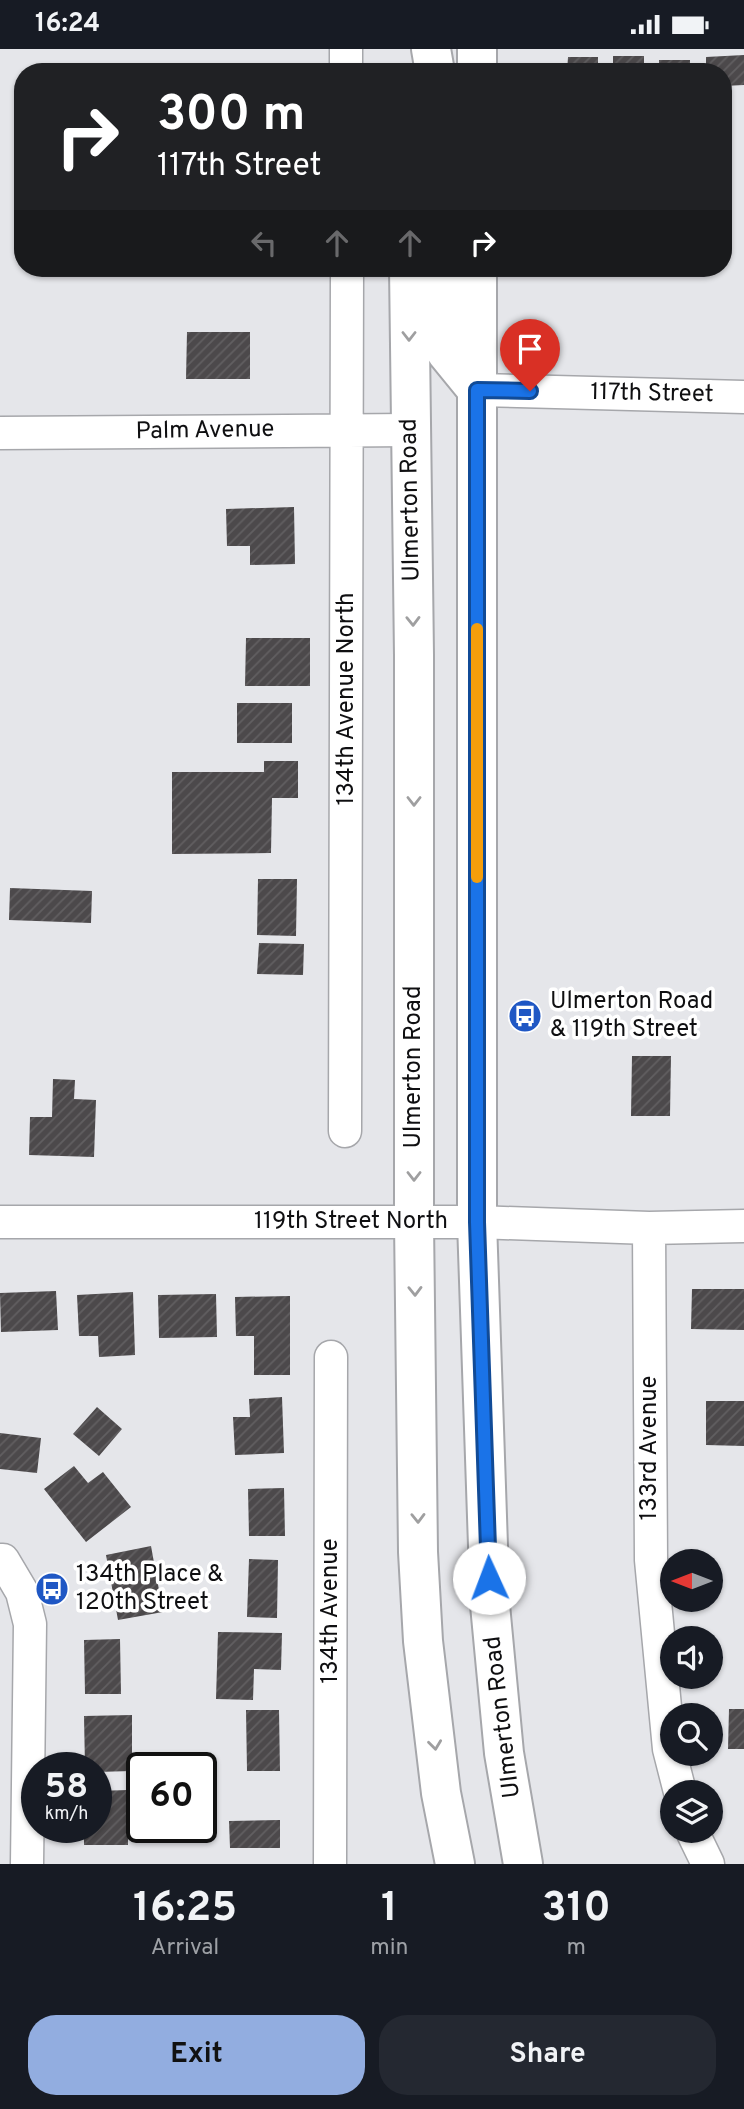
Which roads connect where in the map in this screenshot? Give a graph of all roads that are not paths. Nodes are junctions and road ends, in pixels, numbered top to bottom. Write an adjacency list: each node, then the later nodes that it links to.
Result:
1 (347, 277): 7 (street, 134th Avenue North)
2 (409, 277): 8 (main road, Ulmerton Road, one-way to 8)
3 (439, 277): 5 (main road)
4 (477, 277): 5 (main road, Ulmerton Road)
5 (477, 390): 6 (street, 117th Street); 13 (main road, Ulmerton Road)
6 (744, 397)
7 (348, 429): 8 (street, Palm Avenue); 9 (street, Palm Avenue); 10 (street, 134th Avenue North)
8 (410, 430): 12 (main road, Ulmerton Road, one-way to 12)
9 (0, 433)
10 (345, 1131)
11 (0, 1222): 12 (street, 119th Street North)
12 (414, 1222): 13 (street, 119th Street North); 22 (main road, Ulmerton Road, one-way to 22)
13 (477, 1222): 15 (street, 119th Street North); 23 (main road, Ulmerton Road)
14 (744, 1226): 15 (street, 119th Street North)
15 (649, 1228): 18 (street, 133rd Avenue)
16 (331, 1357): 21 (street, 134th Avenue)
17 (0, 1560): 20 (street)
18 (677, 1780)
19 (698, 1843): 24 (street)
20 (27, 1864)
21 (330, 1864)
22 (455, 1864)
23 (523, 1864)
24 (708, 1864)

